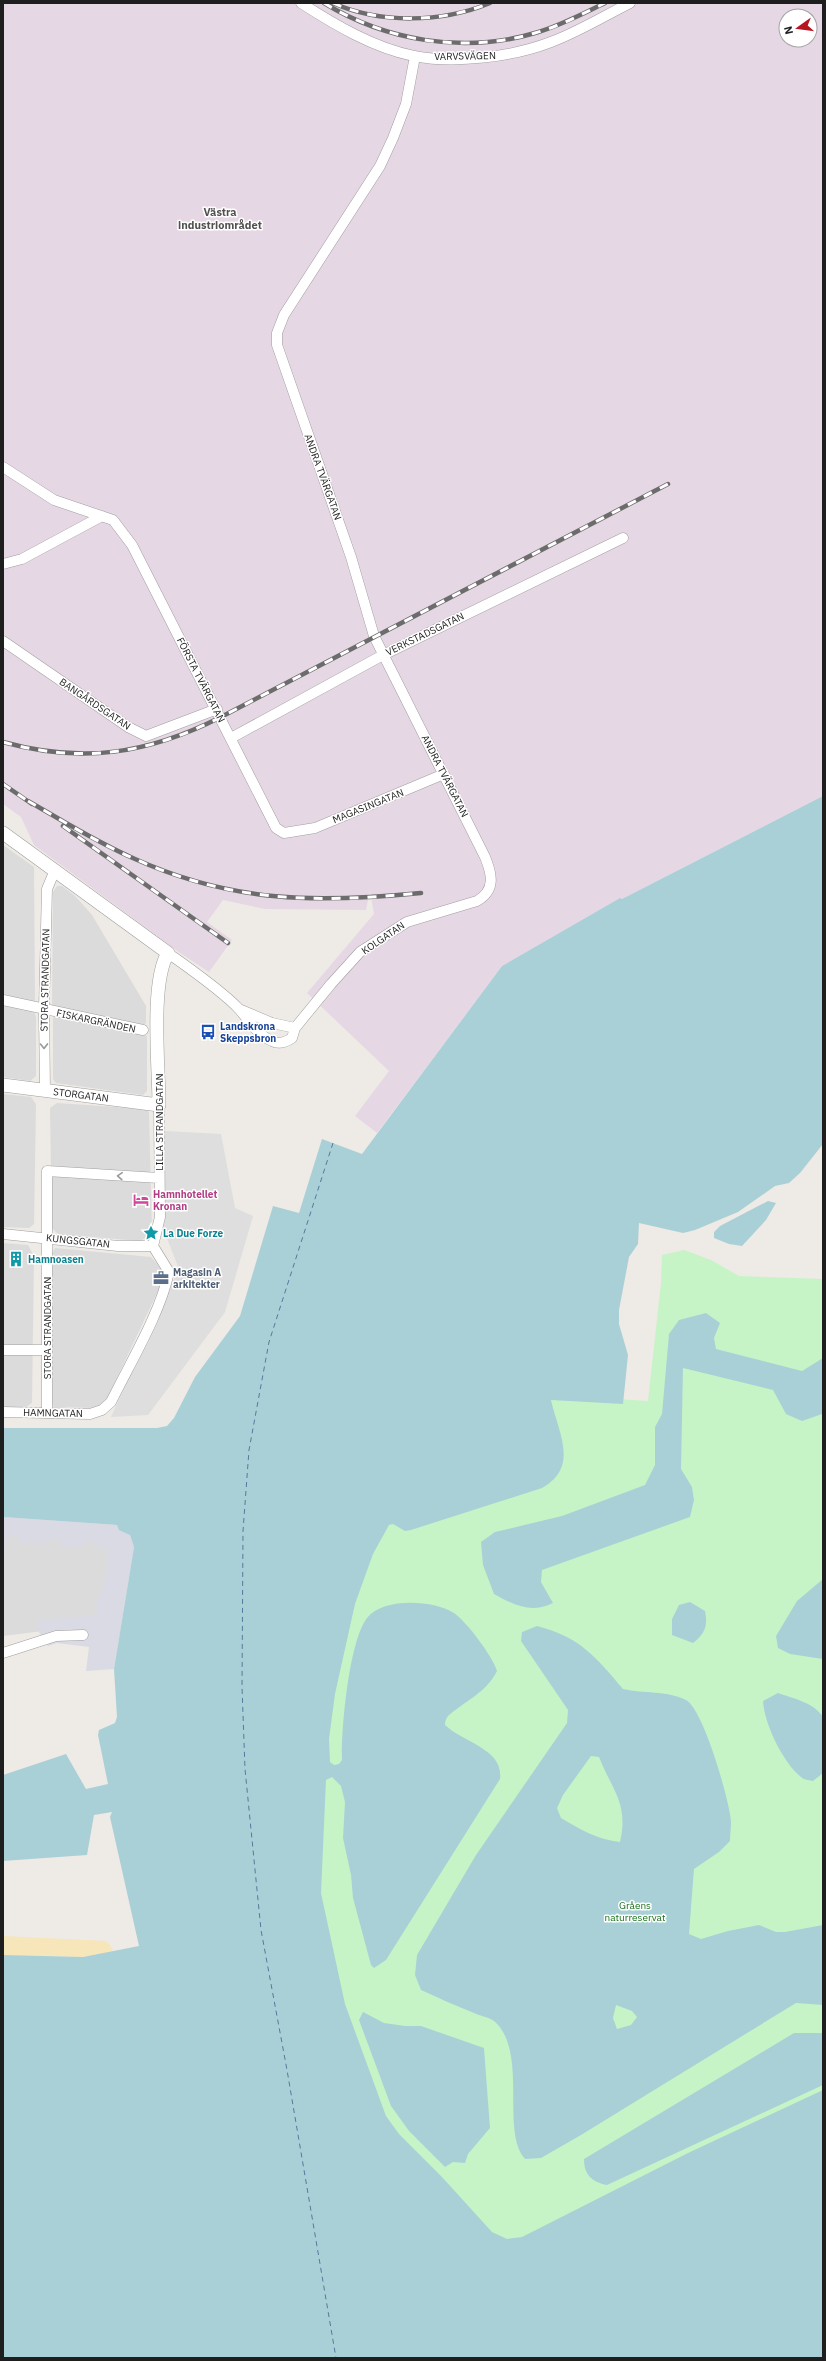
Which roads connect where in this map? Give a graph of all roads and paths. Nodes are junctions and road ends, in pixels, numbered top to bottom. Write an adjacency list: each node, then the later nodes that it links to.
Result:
1 (301, 3): 3 (street, VARVSVÄGEN)
2 (630, 3): 3 (street, VARVSVÄGEN)
3 (414, 56): 9 (street, ANDRA TVÄRGATAN)
4 (3, 467): 5 (street)
5 (102, 516): 7 (street); 10 (street, FÖRSTA TVÄRGATAN)
6 (623, 538): 9 (street, VERKSTADSGATAN)
7 (3, 564)
8 (3, 641): 10 (street, BANGÅRDSGATAN)
9 (383, 655): 11 (street, VERKSTADSGATAN); 12 (street, ANDRA TVÄRGATAN)
10 (217, 709): 11 (street, FÖRSTA TVÄRGATAN)
11 (231, 738): 14 (street, FÖRSTA TVÄRGATAN)
12 (444, 774): 14 (street, MAGASINGATAN); 16 (street, ANDRA TVÄRGATAN)
13 (3, 832): 15 (street)
14 (291, 833)
15 (56, 870): 17 (street); 20 (street, STORA STRANDGATAN)
16 (477, 900): 21 (street, KOLGATAN)
17 (168, 953): 19 (street, KOLGATAN); 25 (street, LILLA STRANDGATAN)
18 (3, 1000): 20 (street, FISKARGRÄNDEN)
19 (238, 1008): 21 (street, KOLGATAN); 21 (street, KOLGATAN)
20 (44, 1009): 22 (street, FISKARGRÄNDEN); 24 (street, STORA STRANDGATAN, one-way to 24)
21 (295, 1028)
22 (143, 1030)
23 (3, 1085): 24 (street, STORGATAN)
24 (45, 1091): 25 (street, STORGATAN)
25 (159, 1105): 26 (street, LILLA STRANDGATAN)
26 (159, 1178): 28 (street, STORA STRANDGATAN, one-way to 28); 29 (street, LILLA STRANDGATAN)
27 (3, 1234): 28 (street, KUNGSGATAN)
28 (47, 1238): 29 (street, KUNGSGATAN); 31 (street, STORA STRANDGATAN)
29 (153, 1246): 33 (street, HAMNGATAN)
30 (3, 1350): 31 (street)
31 (46, 1350): 33 (street, STORA STRANDGATAN)
32 (3, 1412): 33 (street, HAMNGATAN)
33 (47, 1413)
34 (84, 1635): 35 (street)
35 (3, 1654)

